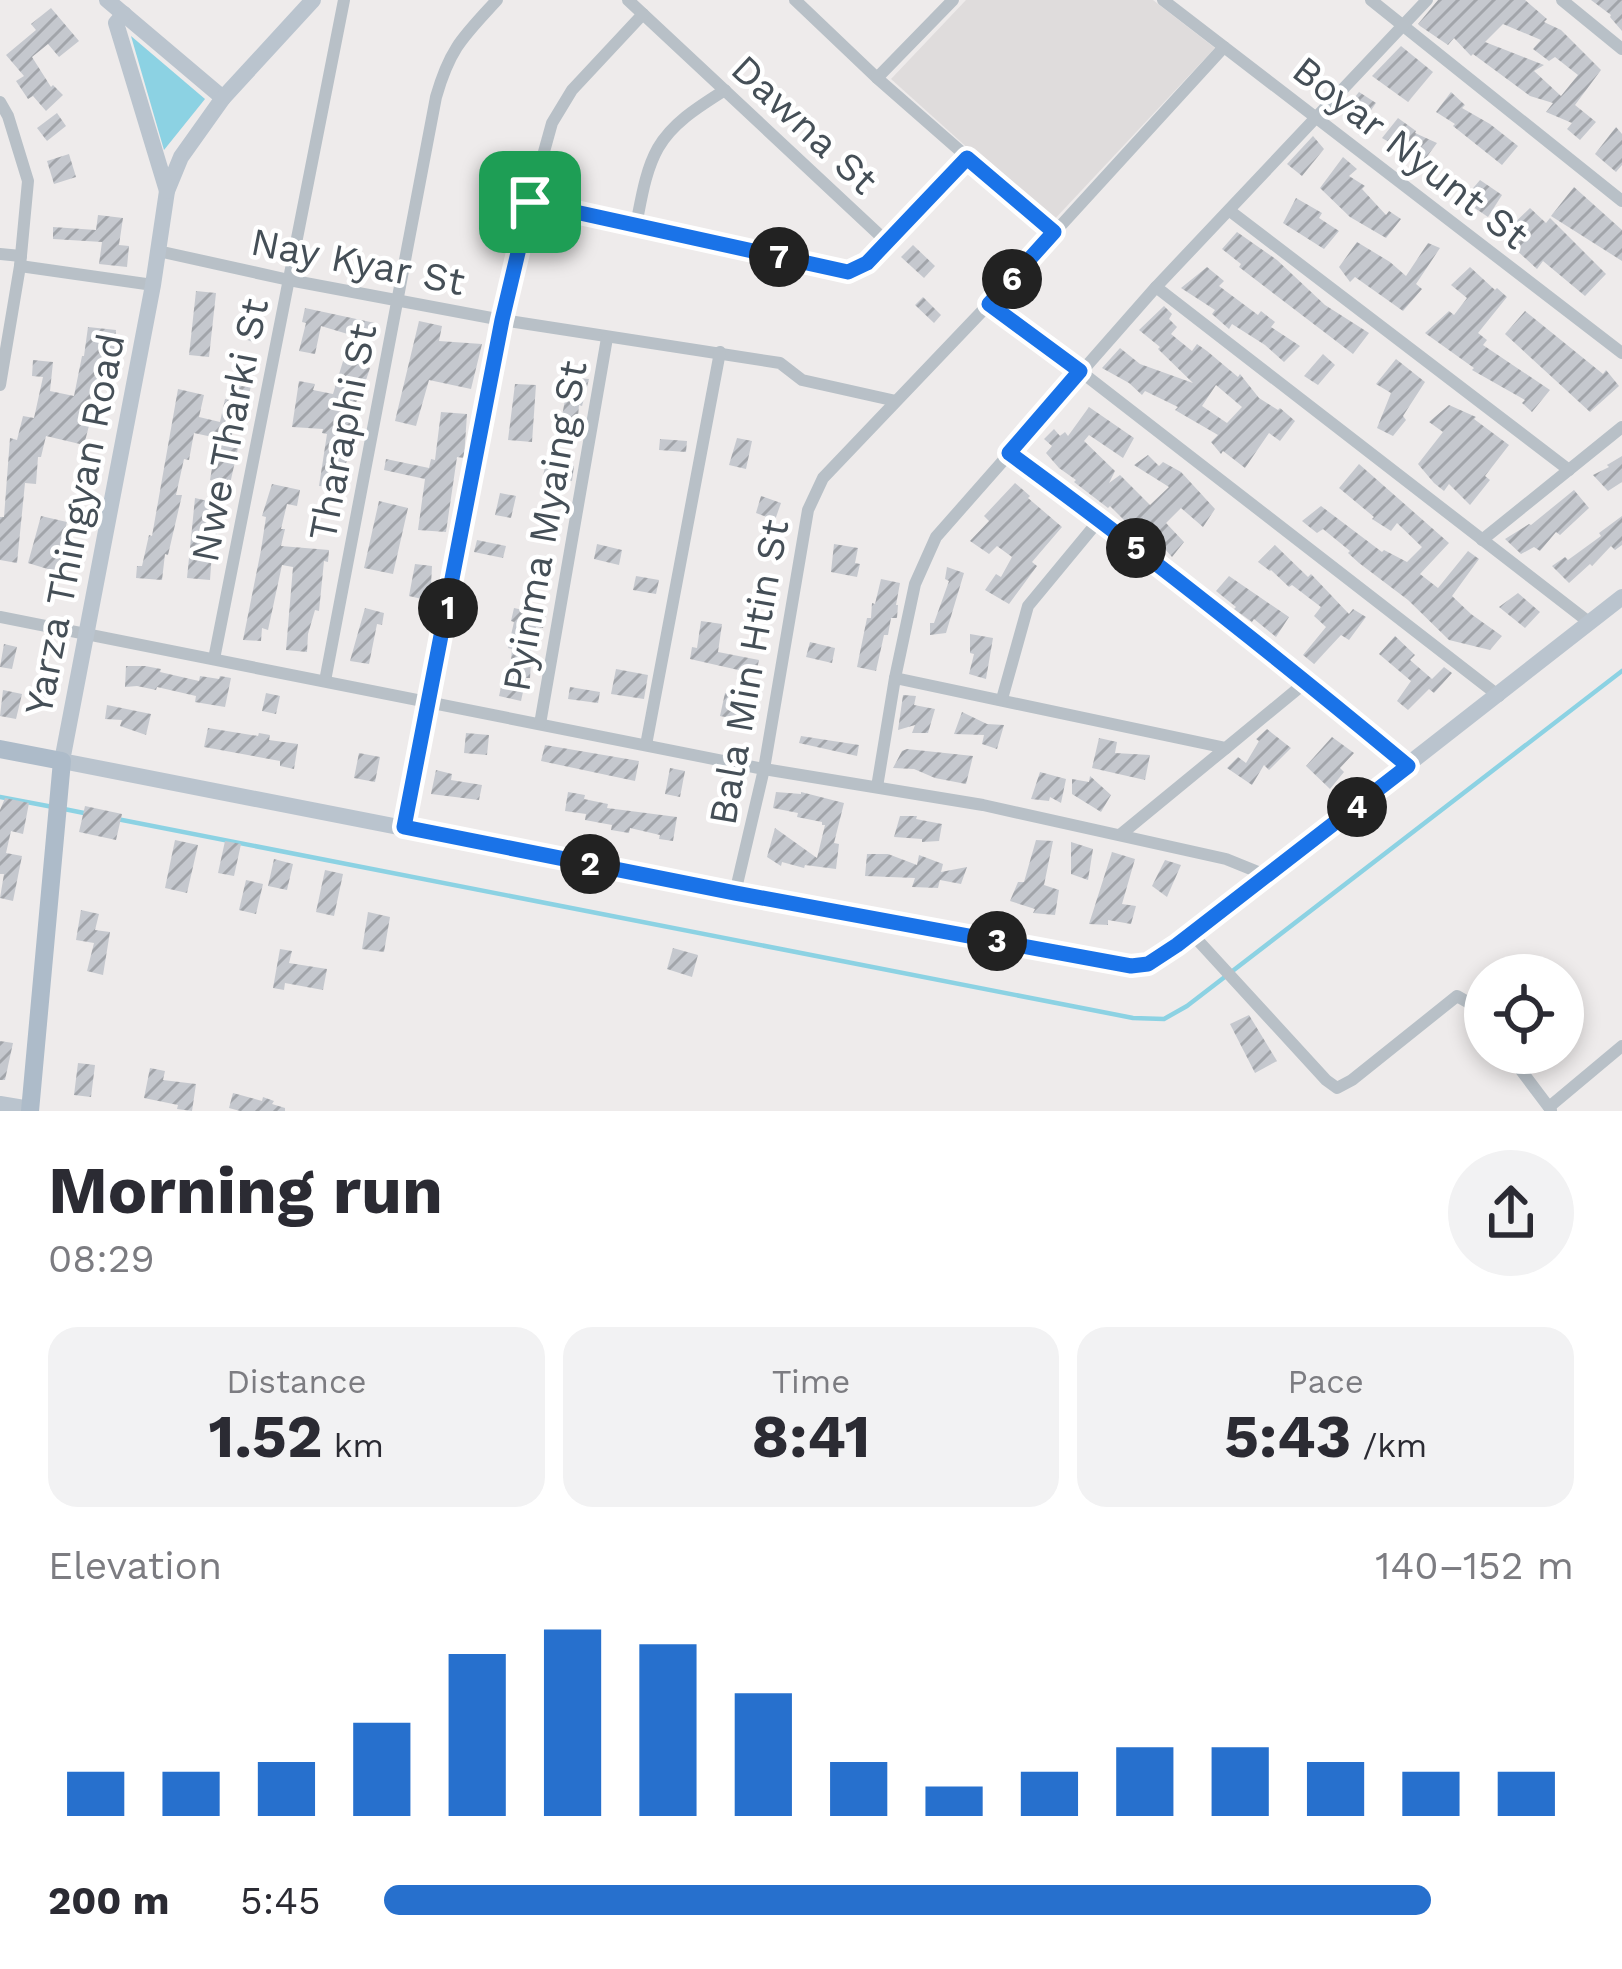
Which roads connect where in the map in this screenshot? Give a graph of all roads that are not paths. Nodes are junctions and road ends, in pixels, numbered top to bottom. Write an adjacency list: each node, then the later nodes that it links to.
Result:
1 (107, 0): 12 (main road)
2 (314, 0): 19 (main road, Yarza Thingyan Road)
3 (344, 0): 33 (street, Nwe Tharki St)
4 (497, 0): 36 (street, Tharaphi St)
5 (628, 0): 13 (street, Dawna St)
6 (797, 0): 17 (street)
7 (953, 0): 17 (street)
8 (1163, 0): 15 (street, Boyar Nyunt St)
9 (1371, 0): 14 (street)
10 (1427, 0): 14 (street)
11 (1562, 0): 16 (street)
12 (130, 7): 19 (main road); 23 (main road)
13 (643, 14): 18 (street, Dawna St); 25 (street)
14 (1403, 26): 21 (street); 24 (street)
15 (1224, 47): 21 (street, Boyar Nyunt St); 28 (street, Bala Min Htin St)
16 (1622, 49)
17 (877, 78): 22 (street)
18 (724, 90): 27 (street); 29 (street, Dawna St)
19 (223, 98): 23 (main road, Yarza Thingyan Road)
20 (0, 102): 32 (street)
21 (1317, 116): 26 (street); 41 (street, Boyar Nyunt St)
22 (967, 158): 28 (street); 29 (street)
23 (167, 190): 30 (main road, Yarza Thingyan Road)
24 (1622, 201)
25 (530, 202): 27 (street); 38 (street)
26 (1230, 211): 35 (street); 47 (street)
27 (636, 225): 29 (street)
28 (1054, 232): 37 (street, Bala Min Htin St)
29 (887, 242)
30 (158, 251): 33 (street, Nay Kyar St); 34 (main road, Yarza Thingyan Road)
31 (0, 254): 32 (street)
32 (21, 261): 34 (street); 43 (street)
33 (289, 280): 36 (street, Nay Kyar St); 54 (street, Nwe Tharki St)
34 (153, 285): 53 (main road, Yarza Thingyan Road)
35 (1156, 287): 42 (street); 49 (street)
36 (398, 300): 38 (street, Nay Kyar St); 56 (street, Tharaphi St)
37 (989, 304): 42 (street); 44 (street, Bala Min Htin St)
38 (502, 320): 39 (street, Nay Kyar St); 60 (street)
39 (607, 338): 40 (street, Nay Kyar St); 61 (street, Pyinma Myaing St)
40 (719, 352): 44 (street, Nay Kyar St); 62 (street)
41 (1622, 353)
42 (1080, 371): 46 (street); 58 (street)
43 (0, 385)
44 (896, 401): 67 (street, Bala Min Htin St)
45 (1622, 428): 47 (street)
46 (1009, 453): 48 (street); 55 (street)
47 (1569, 470): 49 (street)
48 (1100, 519): 57 (street); 59 (street)
49 (1483, 540): 52 (street)
50 (1622, 597): 52 (main road)
51 (0, 617): 53 (street)
52 (1590, 623): 58 (main road)
53 (88, 634): 54 (street); 65 (main road, Yarza Thingyan Road)
54 (214, 659): 56 (street)
55 (895, 678): 59 (street); 68 (street)
56 (325, 681): 60 (street)
57 (1306, 682): 64 (street); 66 (street)
58 (1498, 696): 66 (main road)
59 (1002, 698): 64 (street)
60 (430, 702): 61 (street); 69 (street)
61 (540, 724): 62 (street)
62 (646, 745): 67 (street)
63 (0, 748): 65 (main road)
64 (1226, 748): 70 (street)
65 (62, 760): 69 (main road); 79 (main road, Yarza Thingyan Road)
66 (1408, 766): 71 (main road)
67 (764, 769): 68 (street); 72 (street, Bala Min Htin St)
68 (877, 787): 70 (street)
69 (404, 827): 72 (main road)
70 (1120, 835): 71 (street)
71 (1268, 876): 73 (main road)
72 (735, 893): 73 (main road)
73 (1192, 934): 74 (street)
74 (1464, 1000)
75 (1622, 1046): 78 (street)
76 (1524, 1074): 78 (street)
77 (0, 1104): 79 (main road)
78 (1550, 1109)
79 (33, 1110)

